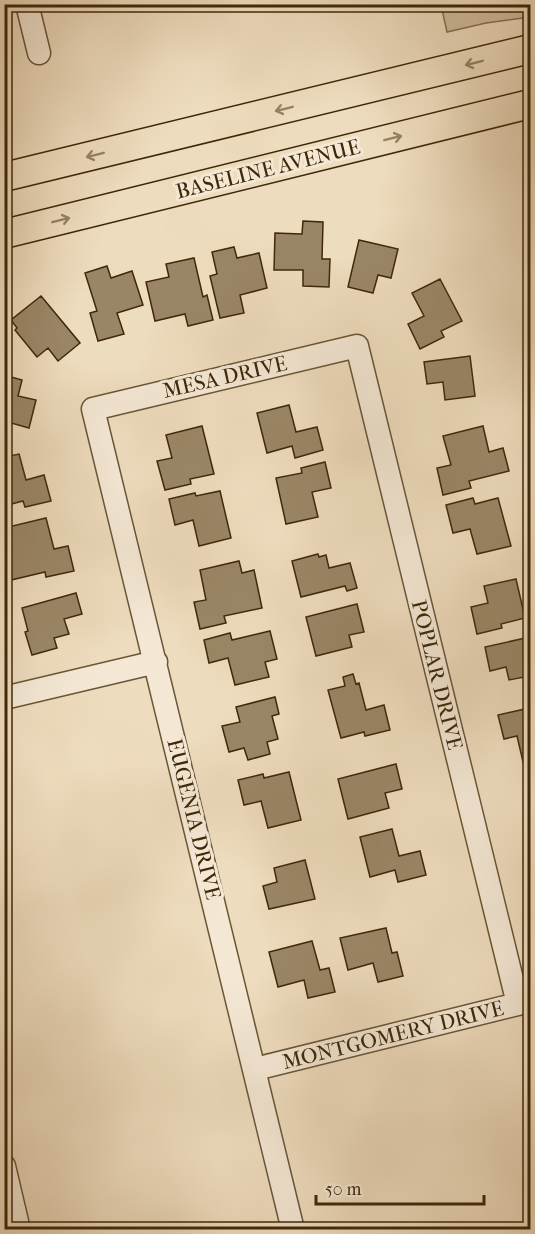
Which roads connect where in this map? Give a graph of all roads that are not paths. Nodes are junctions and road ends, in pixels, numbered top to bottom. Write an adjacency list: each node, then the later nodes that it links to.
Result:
1 (27, 4): 3 (street)
2 (531, 49): 5 (main road, one-way to 5)
3 (39, 53)
4 (531, 104): 6 (main road, BASELINE AVENUE, one-way to 4)
5 (4, 177)
6 (4, 234)
7 (357, 346): 8 (street, MESA DRIVE); 11 (street, POPLAR DRIVE)
8 (93, 409): 9 (street, EUGENIA DRIVE)
9 (156, 662): 10 (street); 12 (street, EUGENIA DRIVE)
10 (4, 698)
11 (524, 1003): 12 (street, MONTGOMERY DRIVE)
12 (255, 1069): 15 (street, EUGENIA DRIVE)
13 (4, 1166): 14 (street)
14 (19, 1230)
15 (293, 1230)

